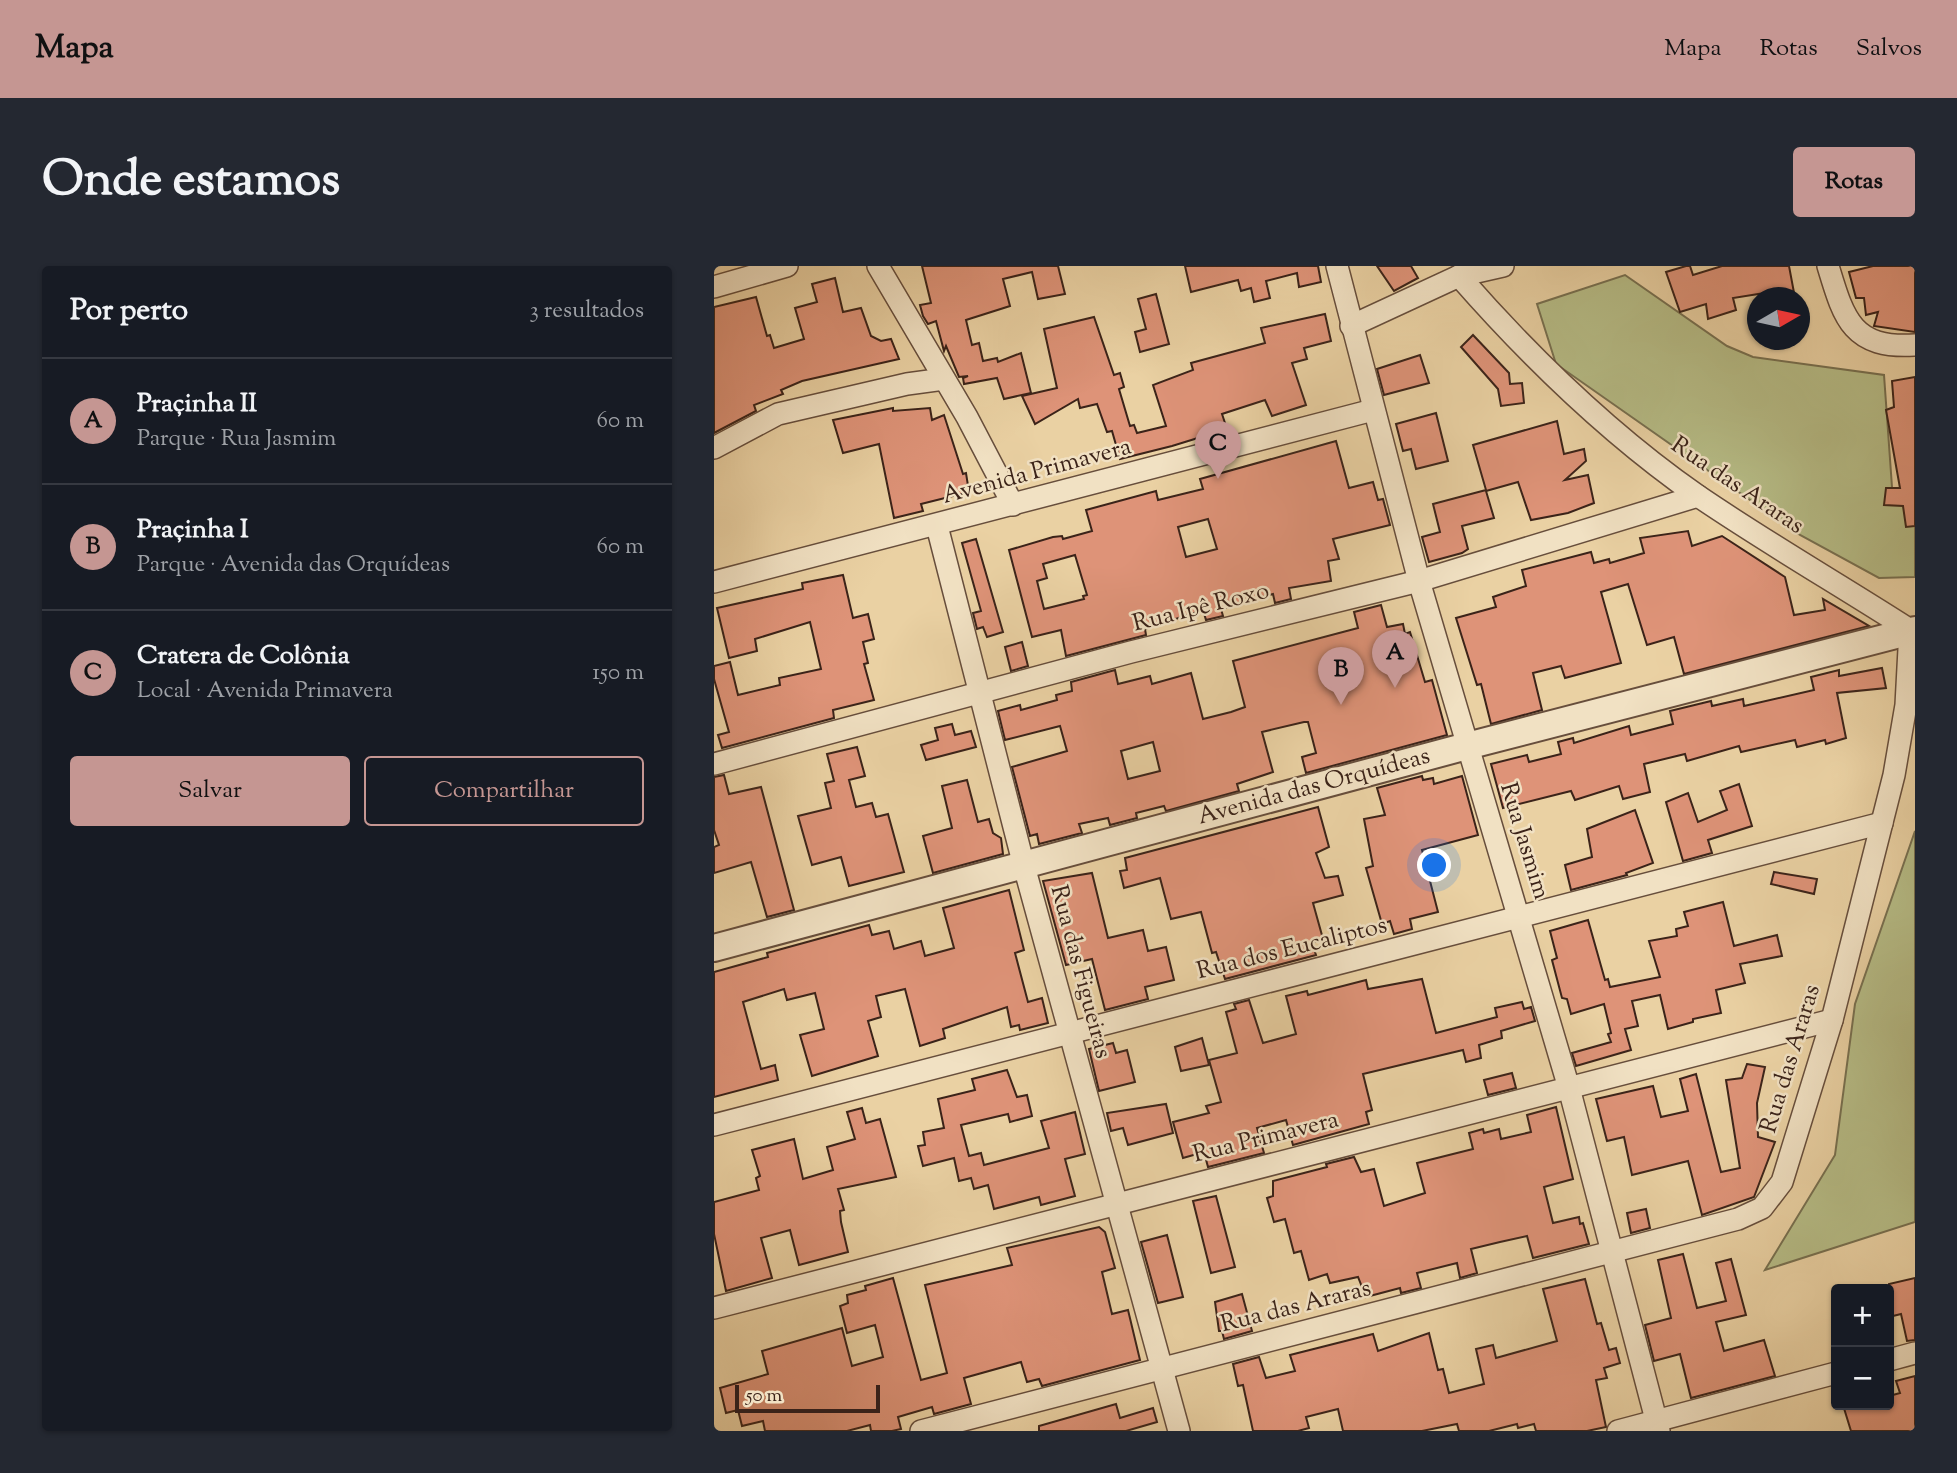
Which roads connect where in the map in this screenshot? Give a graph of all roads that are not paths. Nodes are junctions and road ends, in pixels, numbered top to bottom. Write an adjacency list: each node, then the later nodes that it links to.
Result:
1 (787, 266): 7 (street)
2 (878, 266): 10 (street)
3 (1337, 266): 8 (street, Rua Jasmim)
4 (1503, 266): 6 (street)
5 (1828, 266): 9 (street)
6 (1459, 276): 8 (street); 13 (street, Rua das Araras)
7 (714, 287)
8 (1351, 326): 11 (street, Rua Jasmim)
9 (1910, 345)
10 (944, 380): 12 (street); 14 (street)
11 (1373, 410): 14 (street, Avenida Primavera); 16 (street, Rua Jasmim)
12 (714, 448)
13 (1698, 496): 16 (street, Rua Ipê Roxo); 18 (street, Rua das Araras)
14 (1013, 505): 15 (street, Avenida Primavera)
15 (937, 526): 17 (street, Avenida Primavera); 19 (street, Rua das Figueiras)
16 (1419, 580): 19 (street, Rua Ipê Roxo); 20 (street, Rua Jasmim)
17 (714, 582)
18 (1912, 630): 20 (street, Avenida das Orquídeas); 22 (street, Rua das Araras)
19 (980, 694): 21 (street, Rua Ipê Roxo); 23 (street, Rua das Figueiras)
20 (1467, 746): 23 (street, Avenida das Orquídeas); 24 (street, Rua Jasmim)
21 (714, 764)
22 (1882, 823): 24 (street, Rua dos Eucaliptos); 26 (street, Rua das Araras)
23 (1024, 866): 25 (street, Avenida das Orquídeas); 27 (street, Rua das Figueiras)
24 (1520, 917): 27 (street, Rua dos Eucaliptos); 28 (street, Rua Jasmim)
25 (714, 948)
26 (1832, 1020): 28 (street, Rua Primavera); 31 (street, Rua das Araras)
27 (1070, 1034): 29 (street, Rua dos Eucaliptos); 30 (street, Rua das Figueiras)
28 (1569, 1088): 30 (street, Rua Primavera); 31 (street, Rua Jasmim)
29 (714, 1125)
30 (1118, 1203): 32 (street, Rua Primavera); 35 (street, Rua das Figueiras)
31 (1612, 1252): 35 (street, Rua das Araras); 37 (street, Rua Jasmim)
32 (714, 1308)
33 (1915, 1353): 34 (street)
34 (1894, 1359)
35 (1162, 1368): 38 (street, Rua das Araras); 39 (street, Rua das Figueiras)
36 (1831, 1374): 37 (street)
37 (1658, 1426): 40 (street)
38 (921, 1431)
39 (1179, 1431)
40 (1619, 1431)

